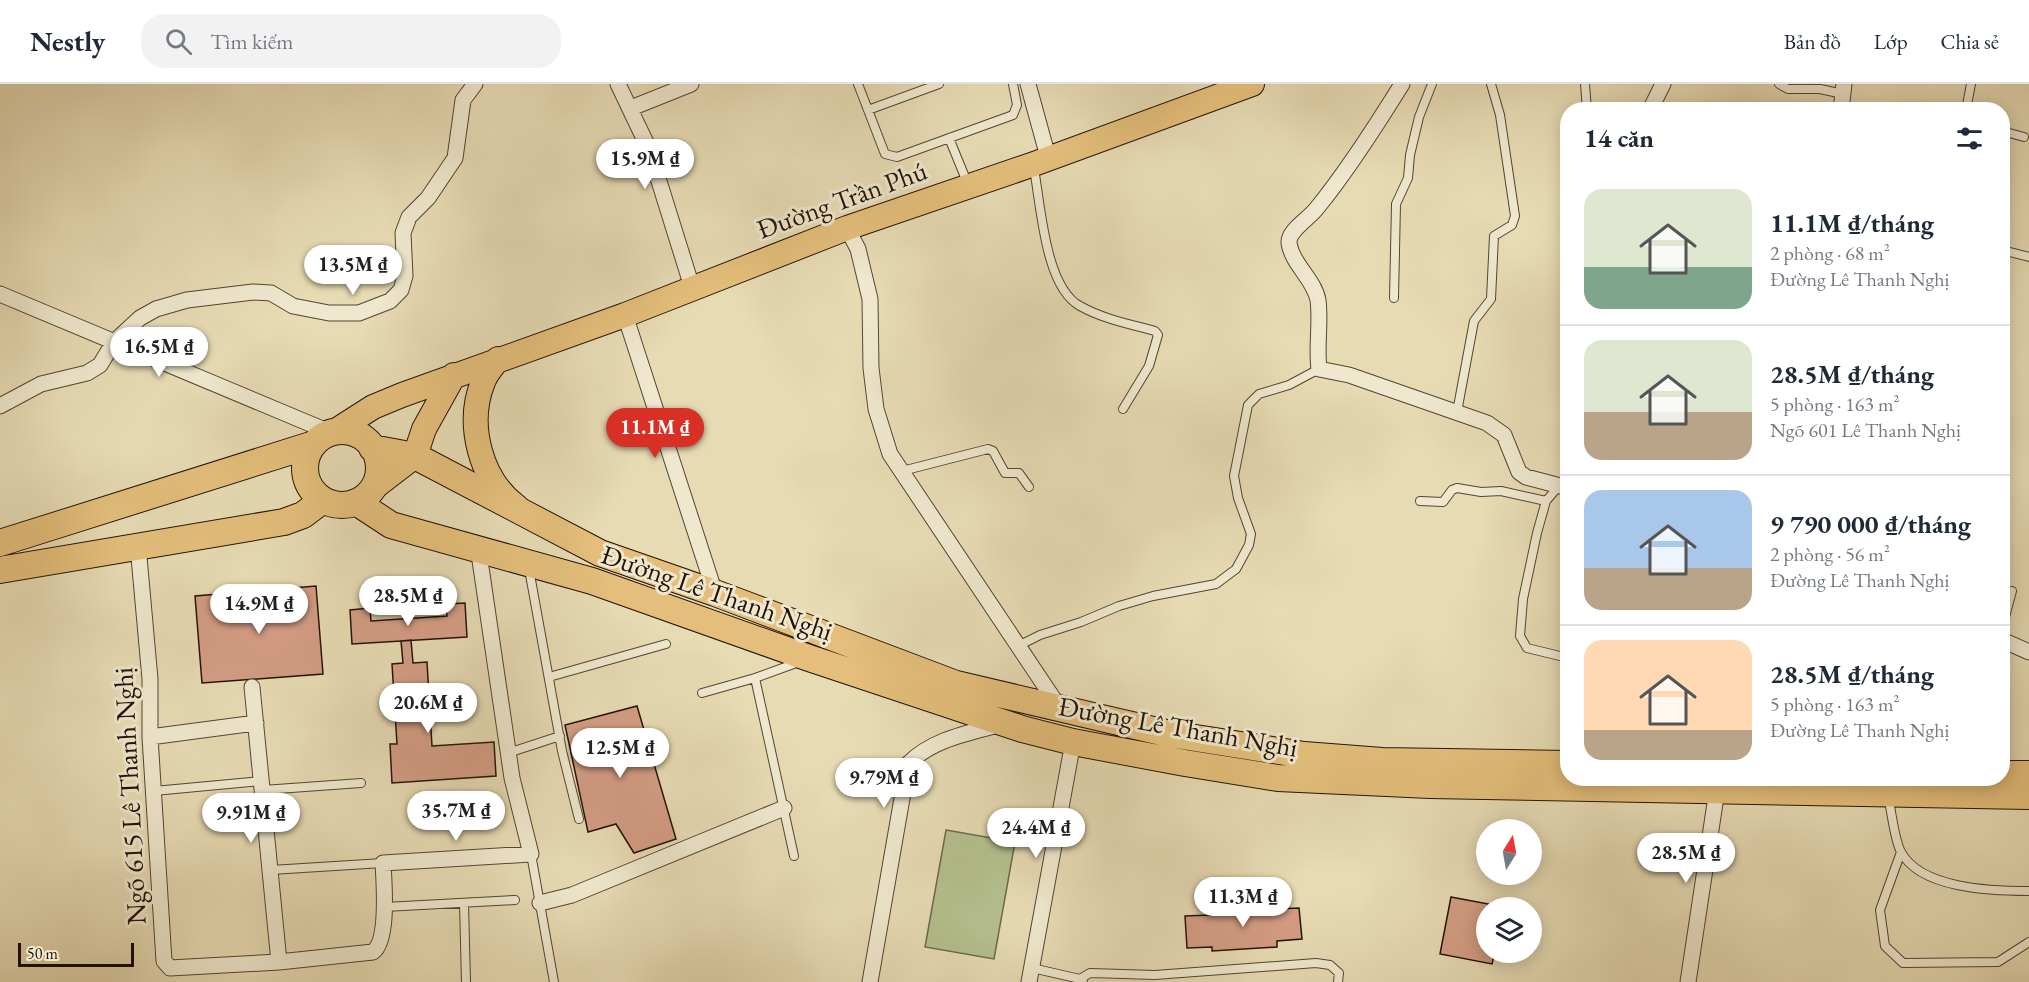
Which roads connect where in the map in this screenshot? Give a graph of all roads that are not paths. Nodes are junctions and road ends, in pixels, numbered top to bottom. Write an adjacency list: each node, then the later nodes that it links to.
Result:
1 (475, 84): 34 (street)
2 (618, 84): 20 (street)
3 (691, 84): 20 (street)
4 (858, 84): 21 (lane)
5 (939, 84): 21 (lane)
6 (1013, 84): 24 (lane)
7 (1028, 84): 25 (street)
8 (1252, 84): 25 (main road, Đường Trần Phú)
9 (1402, 84): 36 (street)
10 (1432, 84): 32 (lane)
11 (1491, 84): 40 (lane)
12 (1585, 84): 17 (lane)
13 (1663, 84): 18 (street)
14 (1779, 84): 16 (lane)
15 (1971, 84): 19 (lane)
16 (1843, 96)
17 (1586, 102)
18 (1654, 102)
19 (1967, 102)
20 (631, 108): 30 (street)
21 (868, 110): 24 (lane)
22 (2010, 133): 23 (lane)
23 (2024, 137)
24 (949, 138): 26 (lane)
25 (1041, 161): 26 (main road, Đường Trần Phú); 39 (lane)
26 (969, 187): 27 (main road, Đường Trần Phú)
27 (847, 228): 30 (main road, Đường Trần Phú); 44 (street)
28 (2010, 252): 29 (lane)
29 (2029, 257)
30 (692, 287): 33 (main road, Đường Trần Phú)
31 (0, 294): 34 (street)
32 (1394, 298)
33 (625, 315): 35 (main road, Đường Trần Phú); 59 (street)
34 (114, 342): 38 (street); 41 (street)
35 (498, 359): 37 (main road, Đường Trần Phú); 52 (main road)
36 (1319, 369): 40 (street); 63 (lane)
37 (454, 375): 41 (main road, Đường Trần Phú); 43 (main road)
38 (0, 406)
39 (1123, 409)
40 (1457, 412): 46 (street)
41 (327, 436): 42 (highway); 49 (highway); 53 (highway)
42 (372, 448): 43 (highway, Đường Lê Thanh Nghị); 48 (highway)
43 (415, 456): 48 (main road); 52 (highway, Đường Lê Thanh Nghị)
44 (902, 471): 45 (lane); 63 (street)
45 (1029, 487)
46 (1560, 487)
47 (1560, 490): 51 (lane)
48 (364, 496): 49 (highway); 55 (highway, Đường Lê Thanh Nghị)
49 (323, 500): 54 (highway)
50 (1420, 501): 51 (lane)
51 (1546, 501): 65 (lane)
52 (533, 519): 59 (highway, Đường Lê Thanh Nghị)
53 (0, 543)
54 (138, 546): 57 (highway); 75 (street, Ngõ 615 Lê Thanh Nghị)
55 (478, 547): 56 (highway, Đường Lê Thanh Nghị); 77 (street)
56 (528, 561): 66 (highway, Đường Lê Thanh Nghị); 67 (lane)
57 (0, 570)
58 (2013, 591): 60 (lane)
59 (715, 593): 71 (highway, Đường Lê Thanh Nghị)
60 (2010, 601)
61 (666, 644): 67 (lane)
62 (2010, 644): 64 (street)
63 (1018, 646): 71 (street)
64 (2029, 652)
65 (1560, 656)
66 (809, 658): 68 (lane); 73 (highway, Đường Lê Thanh Nghị)
67 (549, 678): 74 (lane)
68 (755, 678): 70 (lane); 89 (lane)
69 (252, 687): 72 (street)
70 (702, 693)
71 (1061, 710): 78 (highway, Đường Lê Thanh Nghị)
72 (256, 723): 75 (street); 82 (street)
73 (1005, 723): 76 (highway, Đường Lê Thanh Nghị); 108 (street)
74 (560, 736): 77 (lane); 90 (lane)
75 (150, 737): 86 (street, Ngõ 615 Lê Thanh Nghị)
76 (1073, 742): 83 (highway, Đường Lê Thanh Nghị); 103 (street)
77 (508, 753): 92 (street)
78 (1560, 764)
79 (2010, 774): 80 (highway)
80 (2029, 774)
81 (361, 783): 82 (lane)
82 (262, 785): 86 (lane); 95 (street)
83 (1560, 785)
84 (1717, 786): 110 (street)
85 (1734, 786): 87 (highway, Đường Lê Thanh Nghị)
86 (154, 791): 102 (street, Ngõ 615 Lê Thanh Nghị)
87 (1887, 793): 88 (highway, Đường Lê Thanh Nghị); 91 (lane)
88 (2029, 796)
89 (783, 808): 93 (lane); 99 (street)
90 (579, 819)
91 (1901, 852): 96 (lane); 101 (lane)
92 (531, 854): 94 (street); 99 (lane)
93 (794, 856)
94 (383, 863): 95 (lane); 100 (street)
95 (271, 870): 102 (street)
96 (2029, 891)
97 (515, 900): 98 (lane)
98 (464, 903): 100 (lane); 106 (lane)
99 (540, 903): 107 (lane)
100 (385, 907): 102 (street, Ngõ 615 Lê Thanh Nghị)
101 (2029, 942)
102 (279, 962)
103 (1031, 975): 105 (lane)
104 (1154, 978): 105 (lane); 109 (lane)
105 (1082, 981)
106 (466, 982)
107 (554, 982)
108 (870, 982)
109 (1338, 982)
110 (1688, 982)

